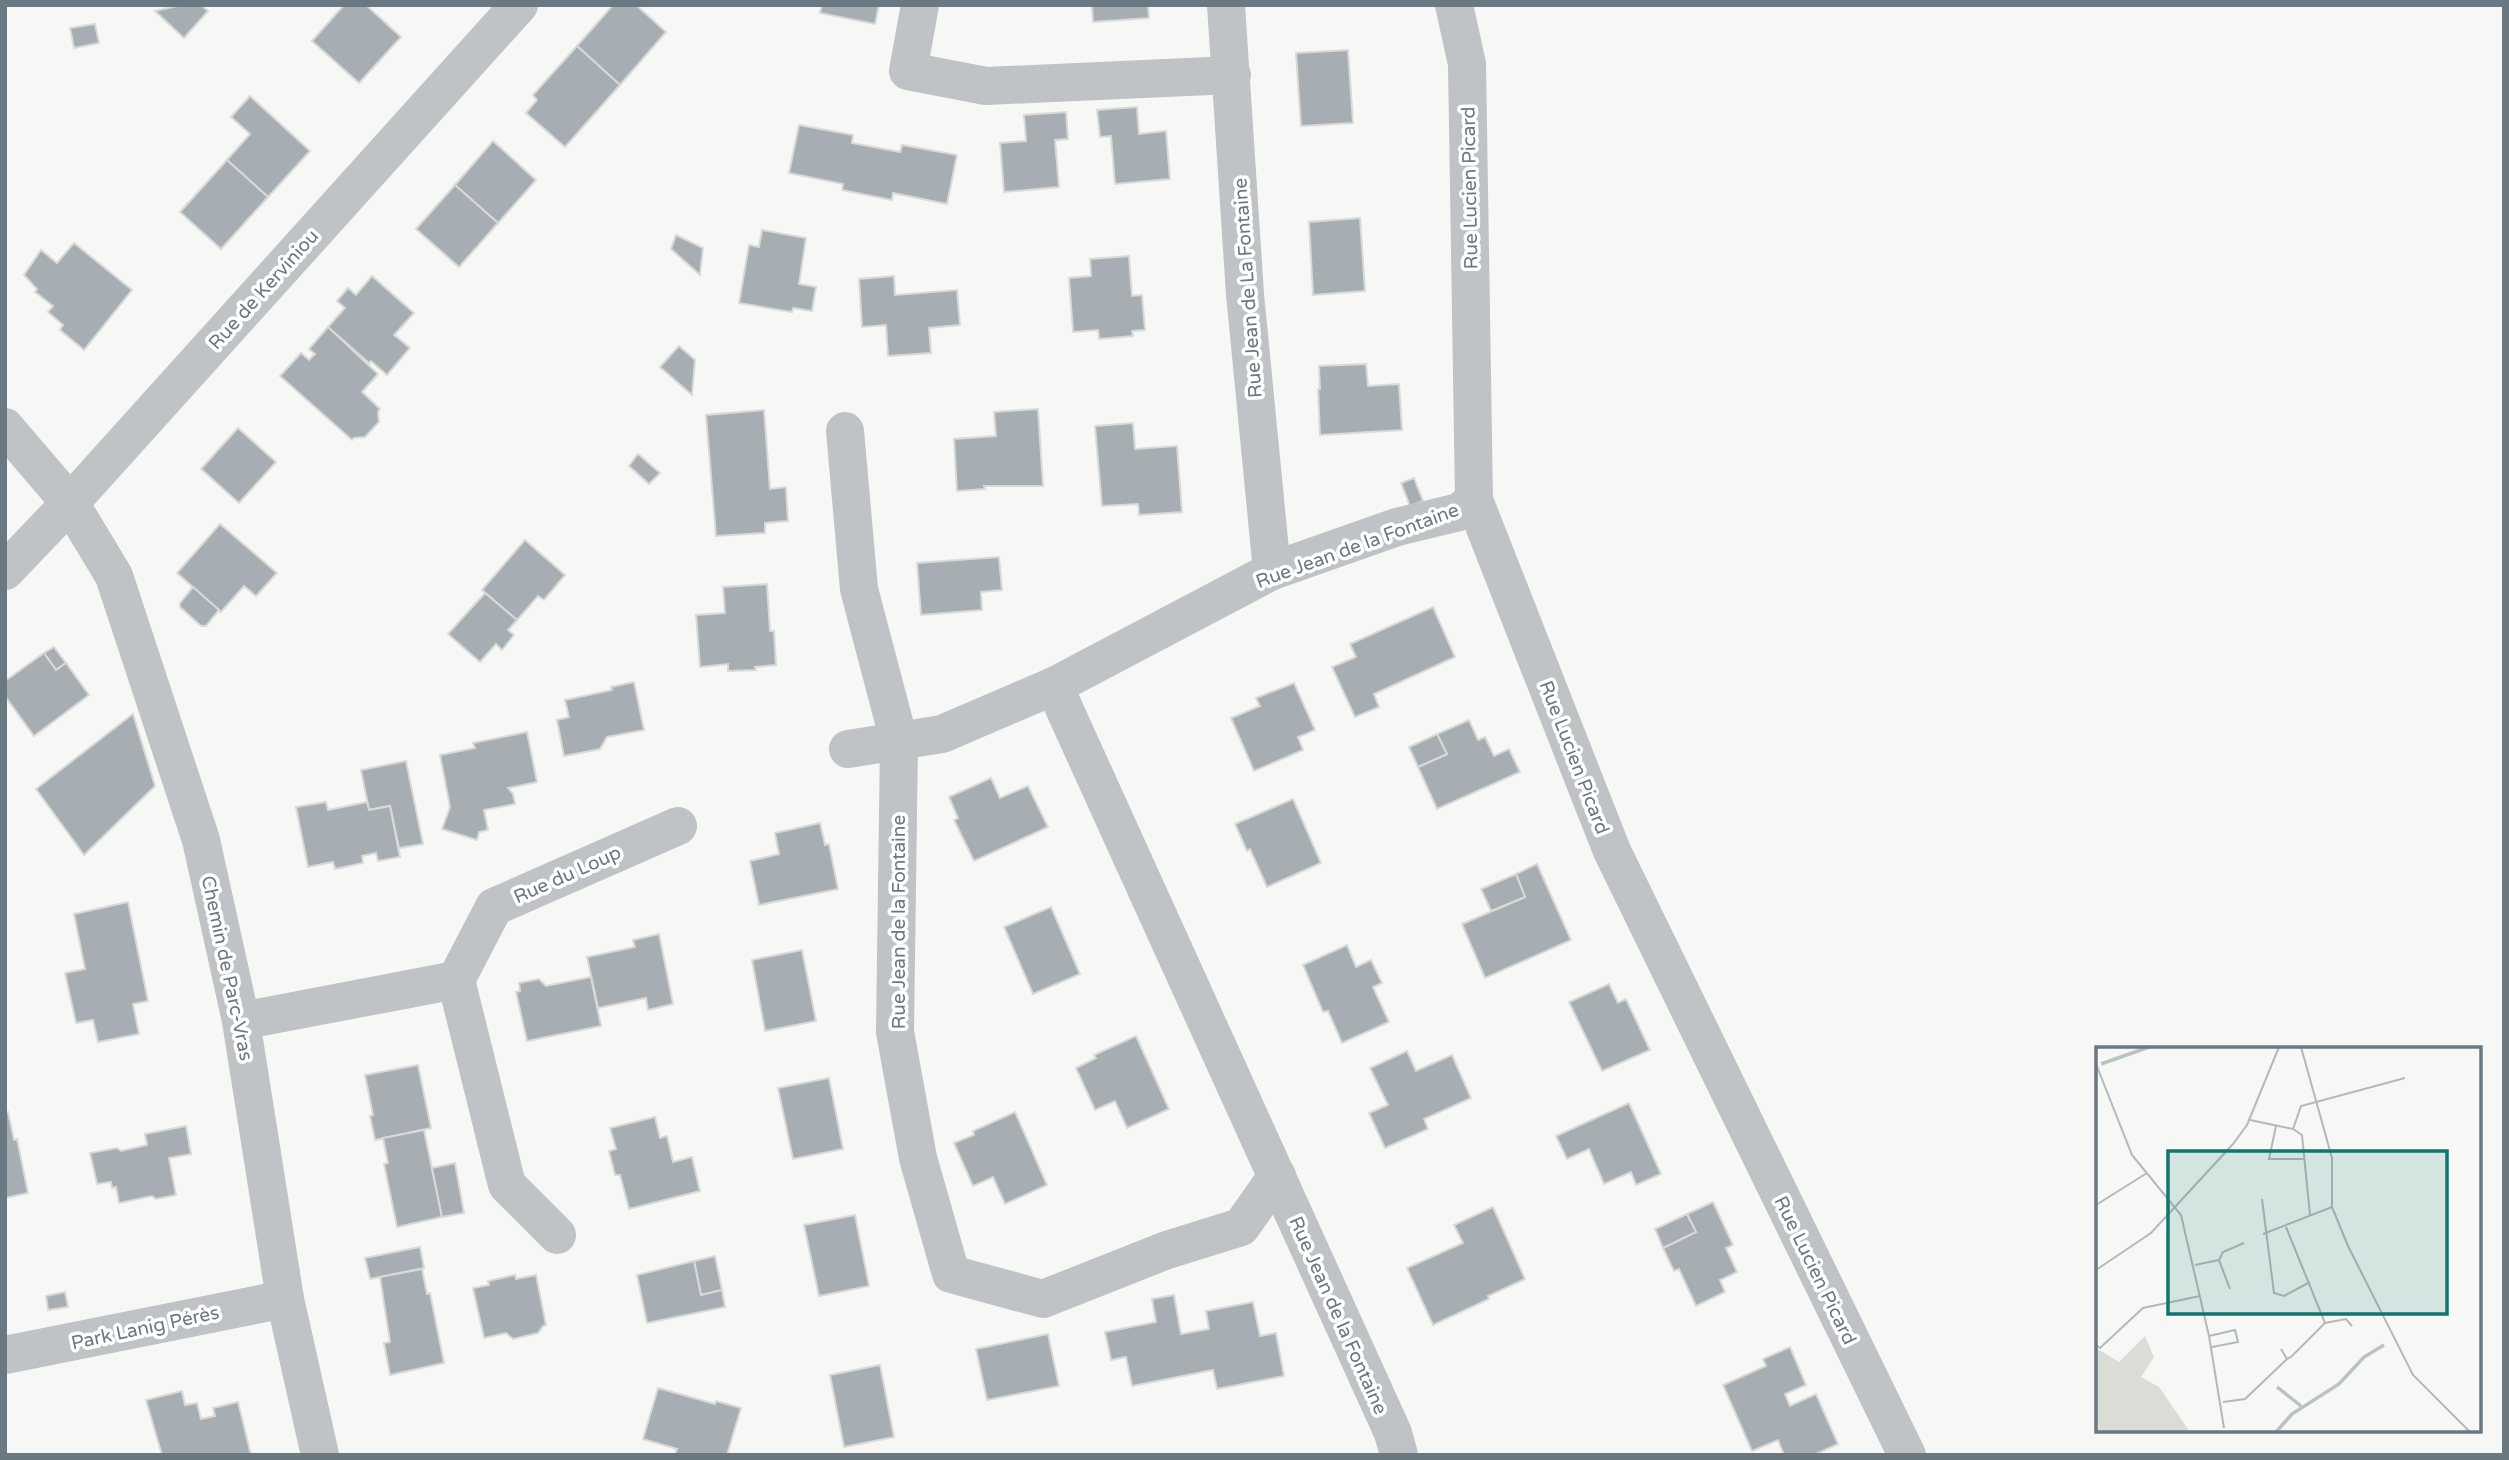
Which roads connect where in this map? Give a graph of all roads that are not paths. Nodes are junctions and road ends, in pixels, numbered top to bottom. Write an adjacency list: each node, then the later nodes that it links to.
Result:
1 (519, 5): 9 (street, Rue de Kerviniou)
2 (920, 5): 5 (street)
3 (1226, 5): 5 (street, Rue Jean de La Fontaine)
4 (1454, 5): 8 (street, Rue Lucien Picard)
5 (1232, 75): 11 (street, Rue Jean de La Fontaine)
6 (5, 427): 9 (street, Chemin de Parc-Vras)
7 (845, 431): 13 (street, Rue Jean de la Fontaine)
8 (1474, 500): 11 (street, Rue Jean de la Fontaine); 24 (street, Rue Lucien Picard)
9 (70, 503): 10 (street, Rue de Kerviniou); 17 (street, Chemin de Parc-Vras)
10 (5, 570)
11 (1272, 571): 12 (street, Rue Jean de la Fontaine)
12 (1054, 686): 13 (street, Rue Jean de la Fontaine); 18 (street, Rue Jean de la Fontaine)
13 (898, 741): 14 (street, Rue Jean de la Fontaine); 18 (street, Rue Jean de la Fontaine)
14 (848, 749)
15 (678, 826): 16 (street, Rue du Loup)
16 (456, 980): 17 (street); 19 (street)
17 (241, 1021): 20 (street, Chemin de Parc-Vras)
18 (1277, 1176): 23 (street, Rue Jean de la Fontaine)
19 (557, 1236)
20 (285, 1298): 21 (street, Park Lanig Pérès); 22 (street, Chemin de Parc-Vras)
21 (5, 1355)
22 (320, 1455)
23 (1399, 1455)
24 (1907, 1455)

